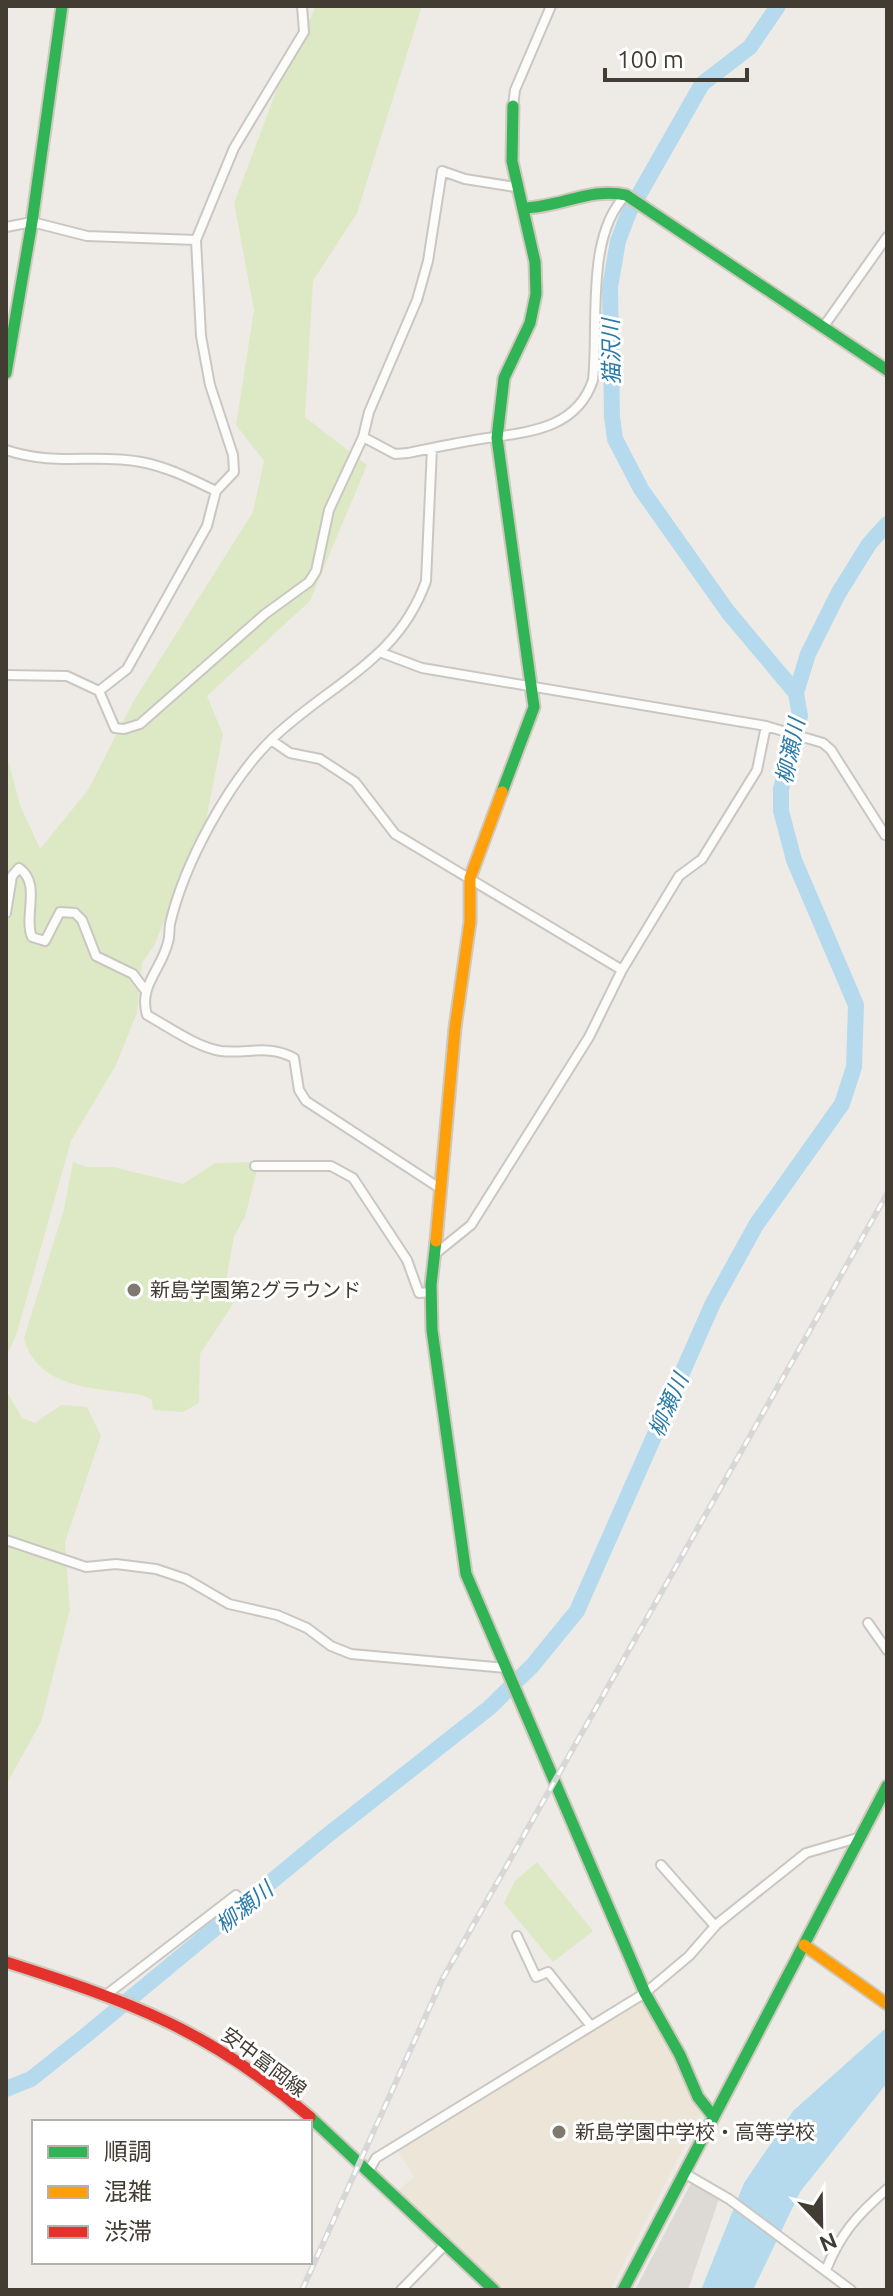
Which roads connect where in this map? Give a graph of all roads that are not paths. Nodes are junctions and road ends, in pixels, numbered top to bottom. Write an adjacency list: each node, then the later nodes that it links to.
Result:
1 (62, 6): 8 (street)
2 (302, 6): 11 (street)
3 (551, 6): 4 (street)
4 (513, 106): 5 (street)
5 (515, 187): 7 (street); 15 (street)
6 (628, 196): 7 (street); 12 (street); 16 (street)
7 (525, 208): 16 (street)
8 (32, 222): 9 (street); 11 (street); 14 (street)
9 (6, 227)
10 (887, 237): 12 (street)
11 (196, 240): 19 (street)
12 (824, 326): 13 (street)
13 (887, 370)
14 (6, 373)
15 (363, 437): 17 (street); 23 (street)
16 (497, 438): 17 (street); 22 (street)
17 (432, 448): 20 (street)
18 (6, 450): 19 (street)
19 (216, 491): 23 (street)
20 (382, 653): 22 (street); 25 (street)
21 (6, 675): 23 (street)
22 (532, 685): 24 (street); 27 (street)
23 (99, 691)
24 (766, 726): 26 (street); 29 (street)
25 (271, 740): 27 (street); 30 (street)
26 (885, 835)
27 (470, 878): 29 (street); 32 (street)
28 (6, 913): 30 (street)
29 (622, 970): 33 (street)
30 (145, 990): 32 (street)
31 (255, 1166): 34 (street)
32 (441, 1189): 33 (street)
33 (434, 1254): 34 (street)
34 (431, 1292): 38 (street)
35 (6, 1540): 38 (street)
36 (868, 1623): 37 (street)
37 (887, 1650)
38 (507, 1671): 47 (street)
39 (887, 1786): 40 (street)
40 (861, 1836): 43 (street); 45 (street)
41 (661, 1865): 43 (street)
42 (236, 1895): 48 (street)
43 (715, 1926): 47 (street)
44 (517, 1936): 50 (street)
45 (804, 1945): 49 (street); 51 (street)
46 (6, 1962): 48 (street, 安中富岡線)
47 (645, 1993): 50 (street); 51 (street)
48 (107, 1996): 52 (street, 安中富岡線)
49 (887, 2004)
50 (591, 2026): 54 (street)
51 (713, 2116): 55 (street)
52 (310, 2120)
53 (312, 2122): 54 (street, 安中富岡線)
54 (368, 2172): 57 (street, 安中富岡線)
55 (684, 2173): 58 (street); 62 (street)
56 (887, 2189): 58 (street)
57 (445, 2245): 60 (street); 61 (street, 安中富岡線)
58 (826, 2270): 59 (street)
59 (846, 2289)
60 (401, 2290)
61 (494, 2290)
62 (623, 2290)

